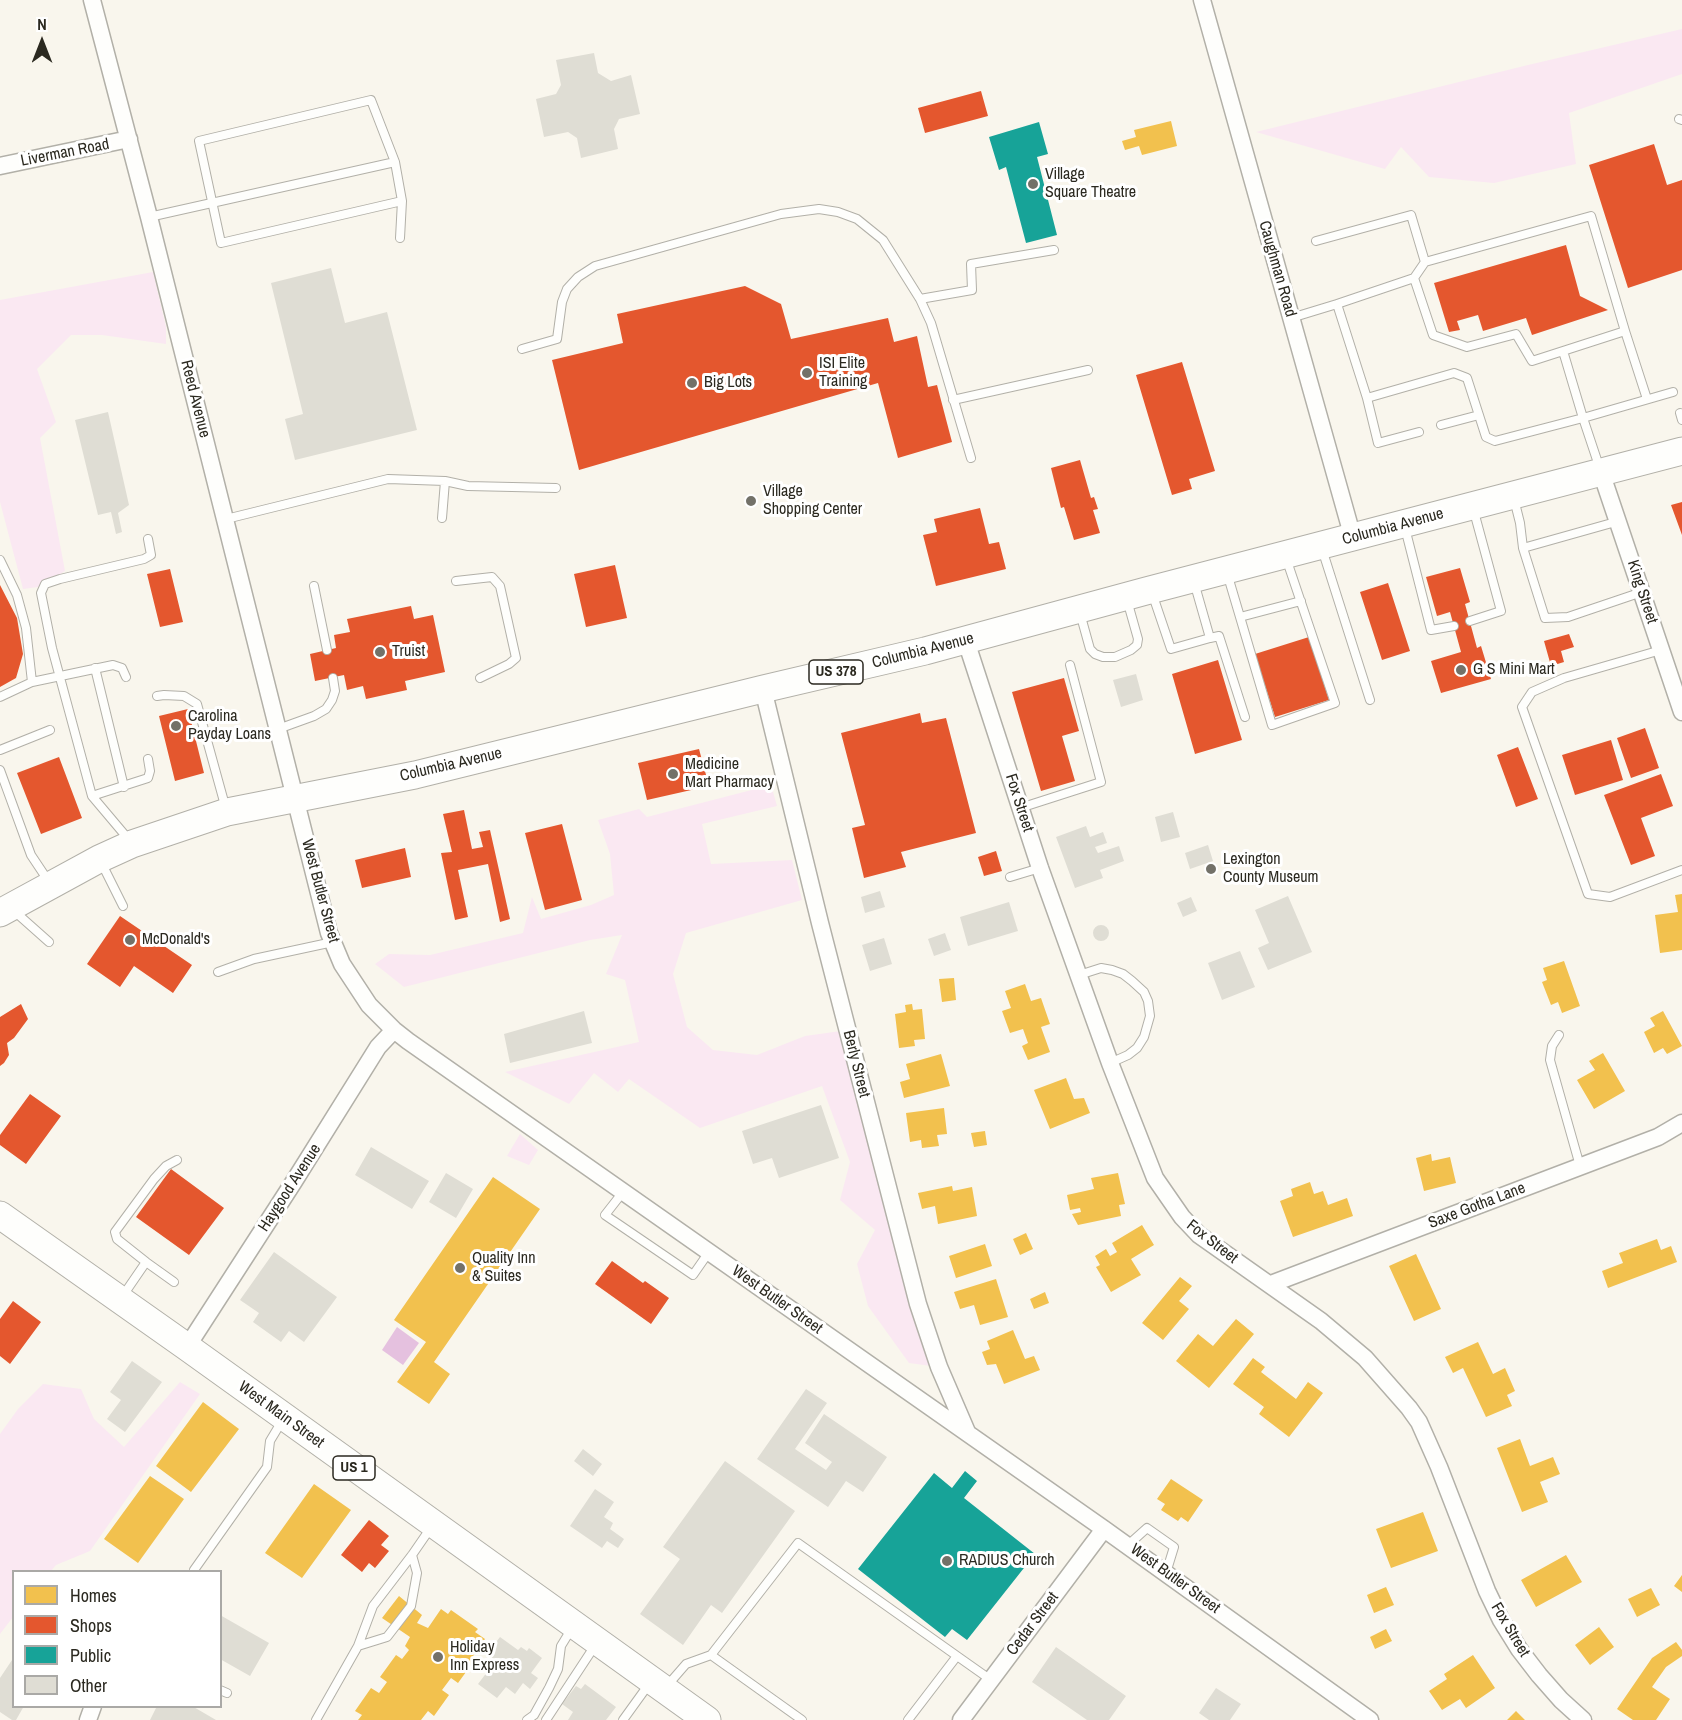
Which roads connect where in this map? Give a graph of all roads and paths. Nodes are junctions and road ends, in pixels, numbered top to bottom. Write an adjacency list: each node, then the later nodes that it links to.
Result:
1 (92, 0): 3 (street, Reed Avenue)
2 (1202, 0): 16 (street, Caughman Road)
3 (129, 140): 5 (street, Liverman Road); 8 (street, Reed Avenue)
4 (395, 162): 6 (lane); 7 (lane); 7 (lane)
5 (0, 166)
6 (402, 201): 7 (lane); 9 (lane)
7 (212, 202): 8 (lane)
8 (149, 217): 37 (street, Reed Avenue)
9 (400, 238)
10 (1316, 242): 12 (lane)
11 (1054, 250): 14 (lane)
12 (1425, 262): 13 (lane); 17 (lane)
13 (1414, 279): 15 (lane); 19 (lane)
14 (920, 299): 18 (lane); 24 (lane)
15 (1337, 304): 16 (lane); 22 (lane)
16 (1291, 318): 40 (street, Caughman Road)
17 (1625, 330): 19 (lane); 23 (lane)
18 (522, 349)
19 (1563, 351): 26 (lane)
20 (1088, 370): 24 (lane)
21 (1673, 392): 23 (lane)
22 (1367, 398): 25 (lane); 28 (lane)
23 (1647, 399): 26 (lane)
24 (953, 400): 30 (lane)
25 (1479, 415): 26 (lane); 27 (lane)
26 (1583, 418): 31 (lane)
27 (1441, 425)
28 (1419, 432)
29 (1682, 451): 31 (main road, Columbia Avenue / US 378)
30 (970, 458)
31 (1601, 472): 34 (main road, Columbia Avenue / US 378); 38 (street, King Street)
32 (445, 481): 33 (lane); 36 (lane); 37 (lane)
33 (556, 488)
34 (1513, 496): 35 (main road, Columbia Avenue / US 378); 43 (lane)
35 (1472, 506): 39 (main road, Columbia Avenue / US 378); 55 (lane)
36 (442, 518)
37 (226, 519): 74 (street, Reed Avenue)
38 (1618, 521): 43 (lane); 50 (street, King Street)
39 (1404, 524): 40 (main road, Columbia Avenue / US 378); 56 (lane)
40 (1353, 538): 42 (main road, Columbia Avenue / US 378)
41 (148, 539): 63 (lane)
42 (1321, 546): 44 (main road, Columbia Avenue / US 378); 71 (lane)
43 (1523, 548): 50 (lane)
44 (1285, 555): 46 (main road, Columbia Avenue / US 378); 52 (lane)
45 (0, 560): 67 (lane)
46 (1226, 570): 47 (main road, Columbia Avenue / US 378); 54 (lane)
47 (1194, 579): 51 (main road, Columbia Avenue / US 378); 57 (lane)
48 (456, 581): 66 (lane)
49 (314, 586): 59 (lane)
50 (1642, 592): 60 (street, King Street)
51 (1139, 593): 53 (main road, Columbia Avenue / US 378); 53 (lane); 57 (lane)
52 (1301, 601): 54 (lane); 54 (lane)
53 (1079, 610): 58 (main road, Columbia Avenue / US 378)
54 (1240, 617)
55 (1470, 621)
56 (1454, 626)
57 (1210, 638): 73 (lane)
58 (966, 640): 68 (main road, Columbia Avenue / US 378); 82 (street, Fox Street)
59 (327, 650)
60 (1661, 650): 72 (street, King Street); 87 (lane)
61 (1070, 665): 82 (lane)
62 (95, 668): 63 (lane); 64 (lane); 79 (lane)
63 (59, 675): 67 (lane); 80 (lane)
64 (126, 677)
65 (333, 678): 74 (lane)
66 (480, 678)
67 (32, 682): 70 (lane)
68 (763, 689): 81 (main road, Columbia Avenue / US 378); 111 (street, Berly Street)
69 (156, 696): 83 (lane)
70 (0, 697)
71 (1370, 700)
72 (1682, 712)
73 (1245, 717)
74 (278, 729): 81 (street, Reed Avenue)
75 (50, 730): 76 (lane)
76 (0, 750)
77 (148, 759): 79 (lane)
78 (0, 770): 89 (lane)
79 (124, 787): 80 (lane)
80 (92, 796): 84 (lane)
81 (295, 798): 83 (main road, Columbia Avenue / US 378); 93 (street, West Butler Street)
82 (1020, 808): 86 (street, Fox Street)
83 (226, 812): 84 (main road, Columbia Avenue / US 378)
84 (132, 844): 85 (main road, Columbia Avenue / US 378)
85 (99, 859): 89 (main road, Columbia Avenue / US 378); 90 (lane)
86 (1040, 868): 88 (lane); 95 (street, Fox Street)
87 (1682, 870)
88 (1010, 878)
89 (51, 885): 91 (main road, Columbia Avenue / US 378)
90 (123, 906)
91 (5, 910): 92 (lane)
92 (49, 942)
93 (333, 942): 94 (lane); 96 (street, West Butler Street)
94 (218, 972)
95 (1079, 975): 98 (street, Fox Street); 98 (lane)
96 (394, 1030): 102 (street, West Butler Street); 109 (street, Haygood Avenue)
97 (1559, 1035): 101 (lane)
98 (1110, 1063): 107 (street, Fox Street)
99 (1682, 1123): 101 (street, Saxe Gotha Lane)
100 (177, 1160): 105 (lane)
101 (1580, 1166): 107 (street, Saxe Gotha Lane)
102 (623, 1192): 104 (street, West Butler Street); 104 (lane)
103 (0, 1215): 108 (main road, West Main Street / US 1)
104 (709, 1252): 111 (street, West Butler Street)
105 (146, 1262): 106 (lane); 108 (lane)
106 (174, 1282)
107 (1271, 1284): 134 (street, Fox Street)
108 (119, 1300): 109 (main road, West Main Street / US 1)
109 (187, 1347): 110 (main road, West Main Street / US 1)
110 (284, 1418): 112 (main road, West Main Street / US 1); 116 (lane)
111 (967, 1433): 113 (street, West Butler Street)
112 (433, 1524): 115 (lane); 118 (main road, West Main Street / US 1)
113 (1104, 1529): 114 (street, West Butler Street); 123 (street, Cedar Street)
114 (1128, 1545): 117 (street, West Butler Street); 117 (lane)
115 (412, 1555): 120 (lane); 120 (lane)
116 (194, 1570)
117 (1166, 1573): 133 (street, West Butler Street)
118 (574, 1625): 119 (main road, West Main Street / US 1); 126 (lane)
119 (597, 1642): 124 (main road, West Main Street / US 1); 127 (lane)
120 (358, 1646): 125 (lane)
121 (711, 1655): 122 (lane); 124 (lane); 130 (lane)
122 (957, 1656): 123 (lane); 131 (lane)
123 (991, 1680): 132 (street, Cedar Street)
124 (658, 1685): 128 (lane); 129 (main road, West Main Street / US 1)
125 (316, 1720)
126 (527, 1720)
127 (546, 1720)
128 (623, 1720)
129 (707, 1720)
130 (802, 1720)
131 (908, 1720)
132 (961, 1720)
133 (1370, 1720)
134 (1582, 1720)

